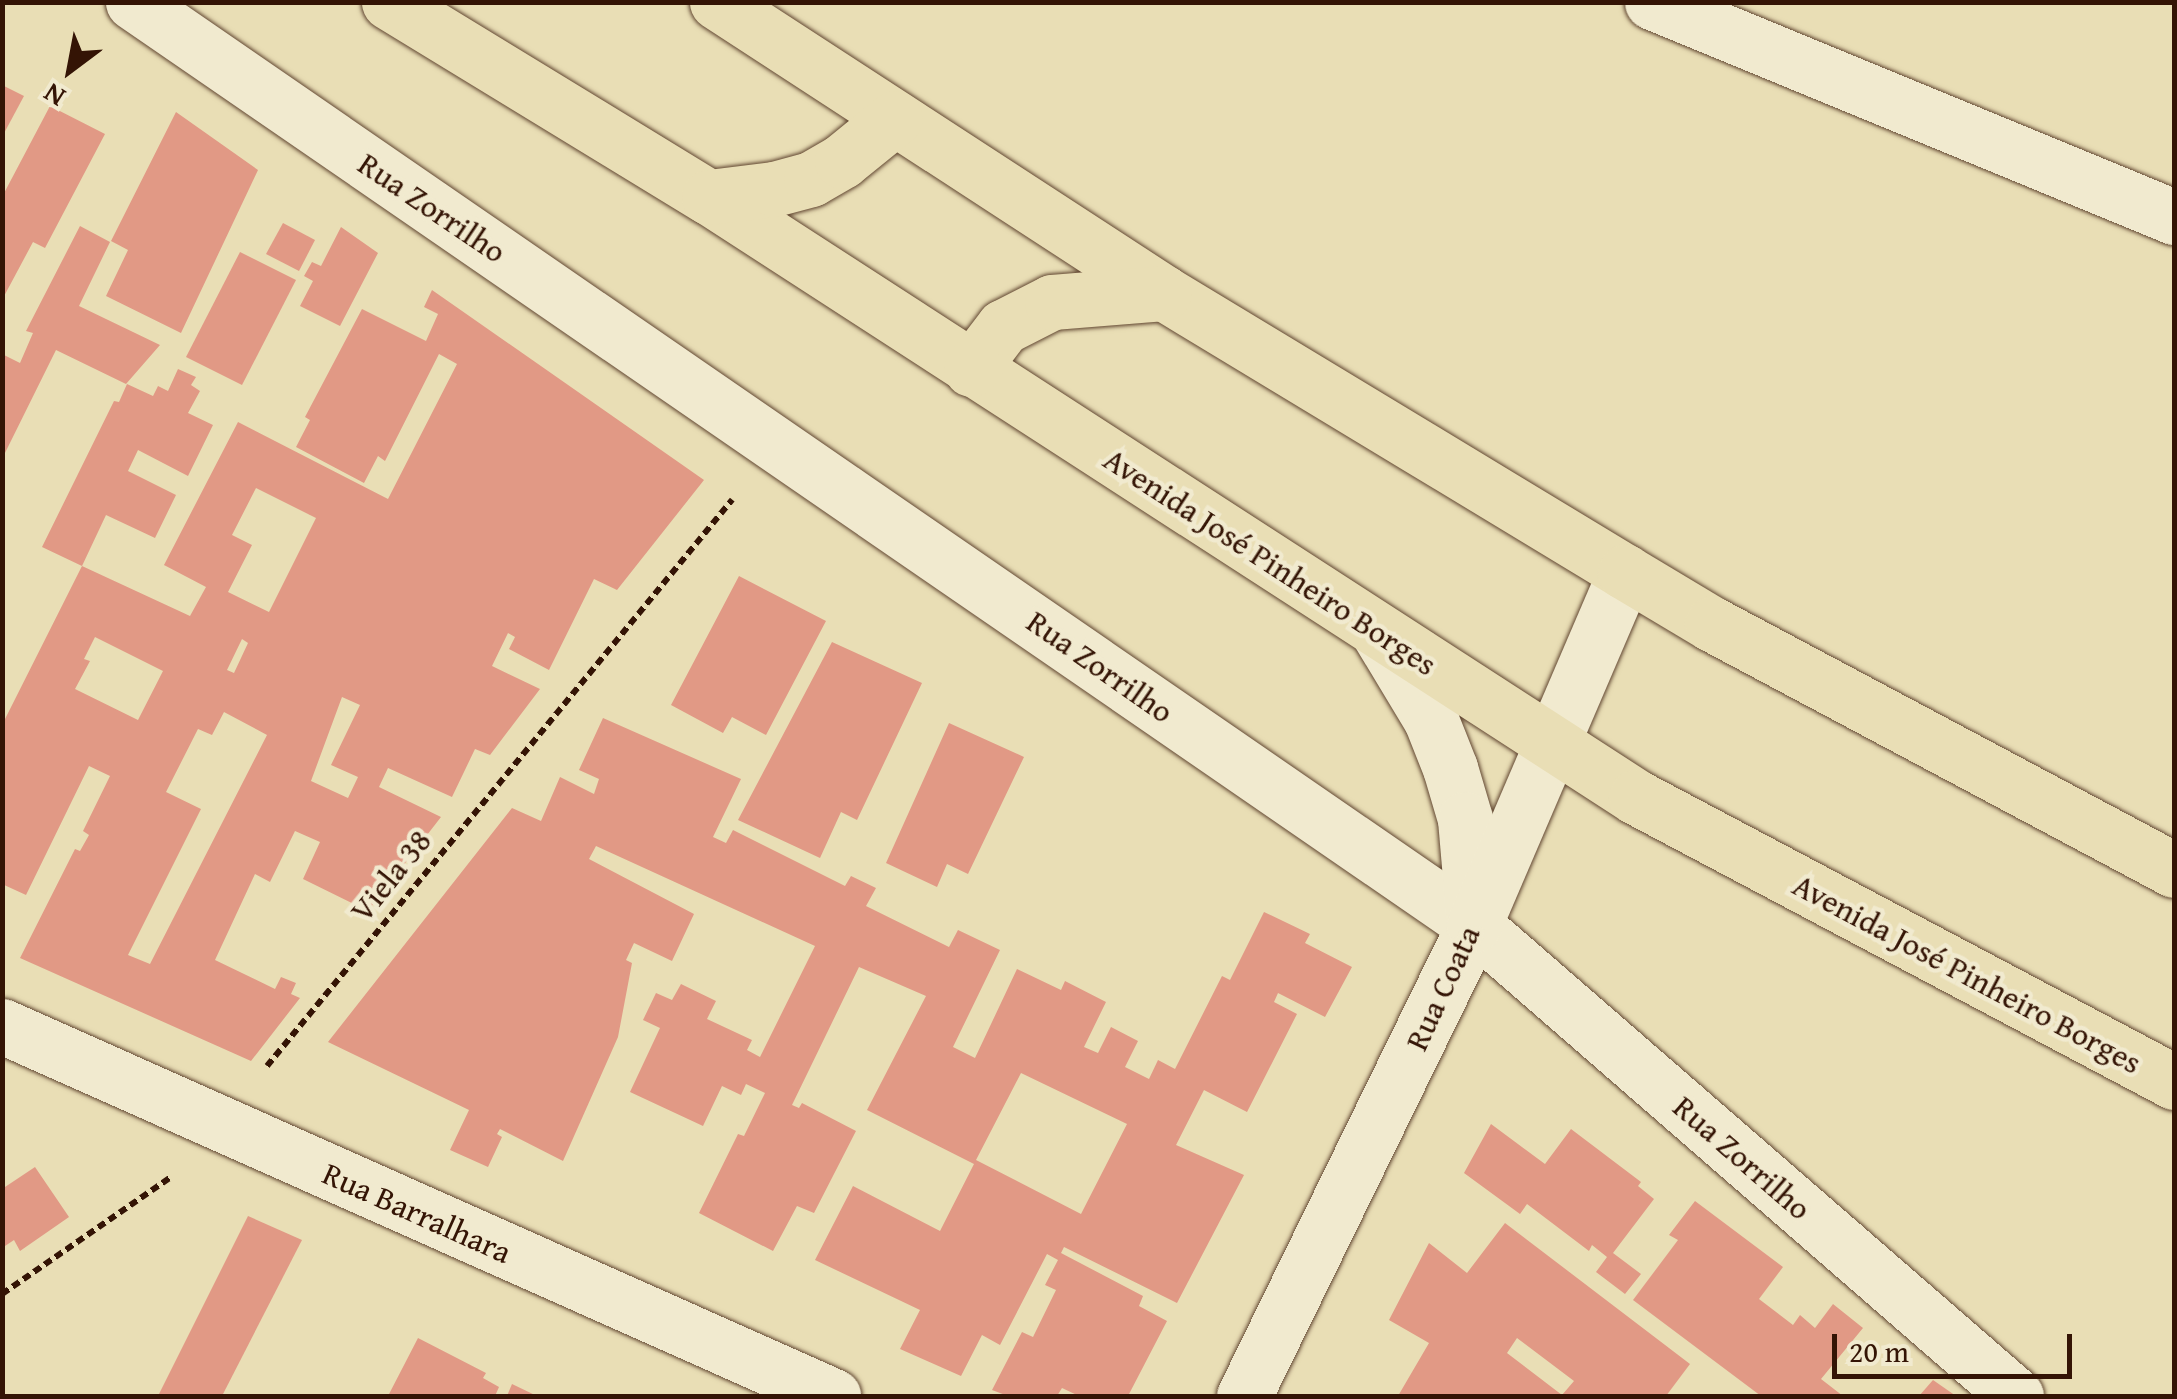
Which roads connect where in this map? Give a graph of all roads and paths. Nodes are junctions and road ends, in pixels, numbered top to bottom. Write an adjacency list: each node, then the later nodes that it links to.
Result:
1 (133, 2): 10 (street, Rua Zorrilho)
2 (389, 2): 6 (main road, Avenida José Pinheiro Borges)
3 (717, 2): 5 (main road)
4 (1652, 2): 7 (street)
5 (896, 118): 6 (main road); 8 (main road)
6 (709, 197): 9 (main road, Avenida José Pinheiro Borges)
7 (2174, 217)
8 (1164, 293): 9 (main road); 11 (main road)
9 (971, 368): 12 (main road, Avenida José Pinheiro Borges)
10 (778, 445): 15 (street, Rua Zorrilho); 18 (path, Viela 38)
11 (1625, 572): 13 (street, Rua Coata); 14 (main road)
12 (1378, 632): 13 (main road, Avenida José Pinheiro Borges); 15 (street)
13 (1548, 743): 15 (street, Rua Coata); 17 (main road, Avenida José Pinheiro Borges)
14 (2174, 870)
15 (1474, 925): 21 (street, Rua Coata); 22 (street, Rua Zorrilho)
16 (2, 1026): 18 (street, Rua Barralhara)
17 (2174, 1082)
18 (218, 1125): 19 (path, Viela 38); 20 (street, Rua Barralhara)
19 (2, 1294)
20 (833, 1396)
21 (1244, 1396)
22 (2016, 1396)

